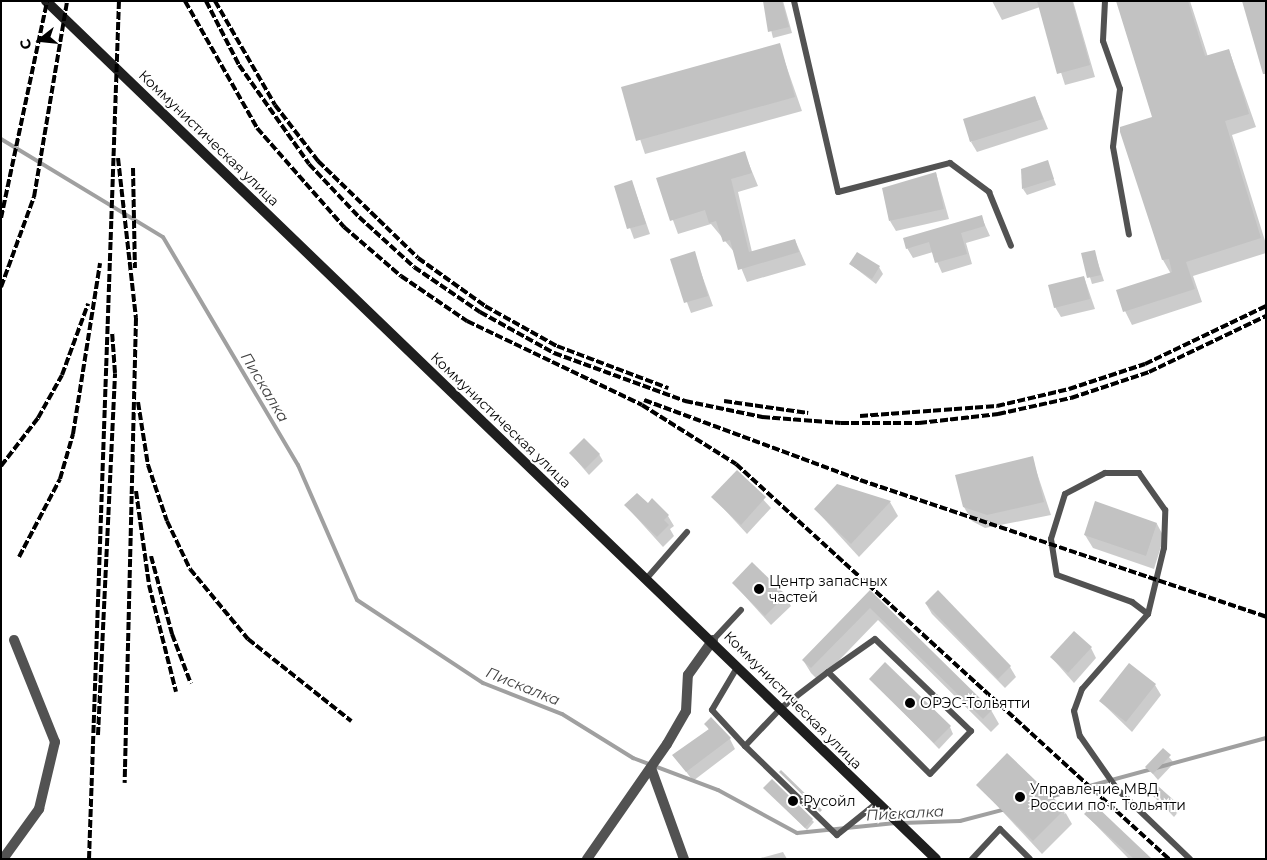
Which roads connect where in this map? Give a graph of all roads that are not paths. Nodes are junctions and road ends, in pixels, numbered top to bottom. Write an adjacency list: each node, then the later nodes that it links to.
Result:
1 (46, 1): 7 (main road, Коммунистическая улица)
2 (794, 1): 5 (lane)
3 (1105, 1): 4 (lane)
4 (1128, 235)
5 (1011, 246)
6 (687, 532): 7 (lane)
7 (647, 578): 11 (main road, Коммунистическая улица)
8 (741, 610): 11 (lane)
9 (1148, 614): 9 (lane); 24 (lane)
10 (14, 640): 18 (street)
11 (713, 640): 12 (main road, Коммунистическая улица); 16 (street)
12 (738, 665): 14 (main road, Коммунистическая улица); 15 (lane)
13 (828, 672): 13 (lane); 14 (lane)
14 (781, 708): 15 (lane); 17 (main road, Коммунистическая улица)
15 (745, 746): 17 (lane)
16 (651, 768): 19 (street); 20 (street)
17 (878, 802): 21 (main road, Коммунистическая улица)
18 (3, 859)
19 (587, 859)
20 (684, 859)
21 (936, 859)
22 (972, 859): 23 (lane)
23 (1030, 859)
24 (1190, 859)

